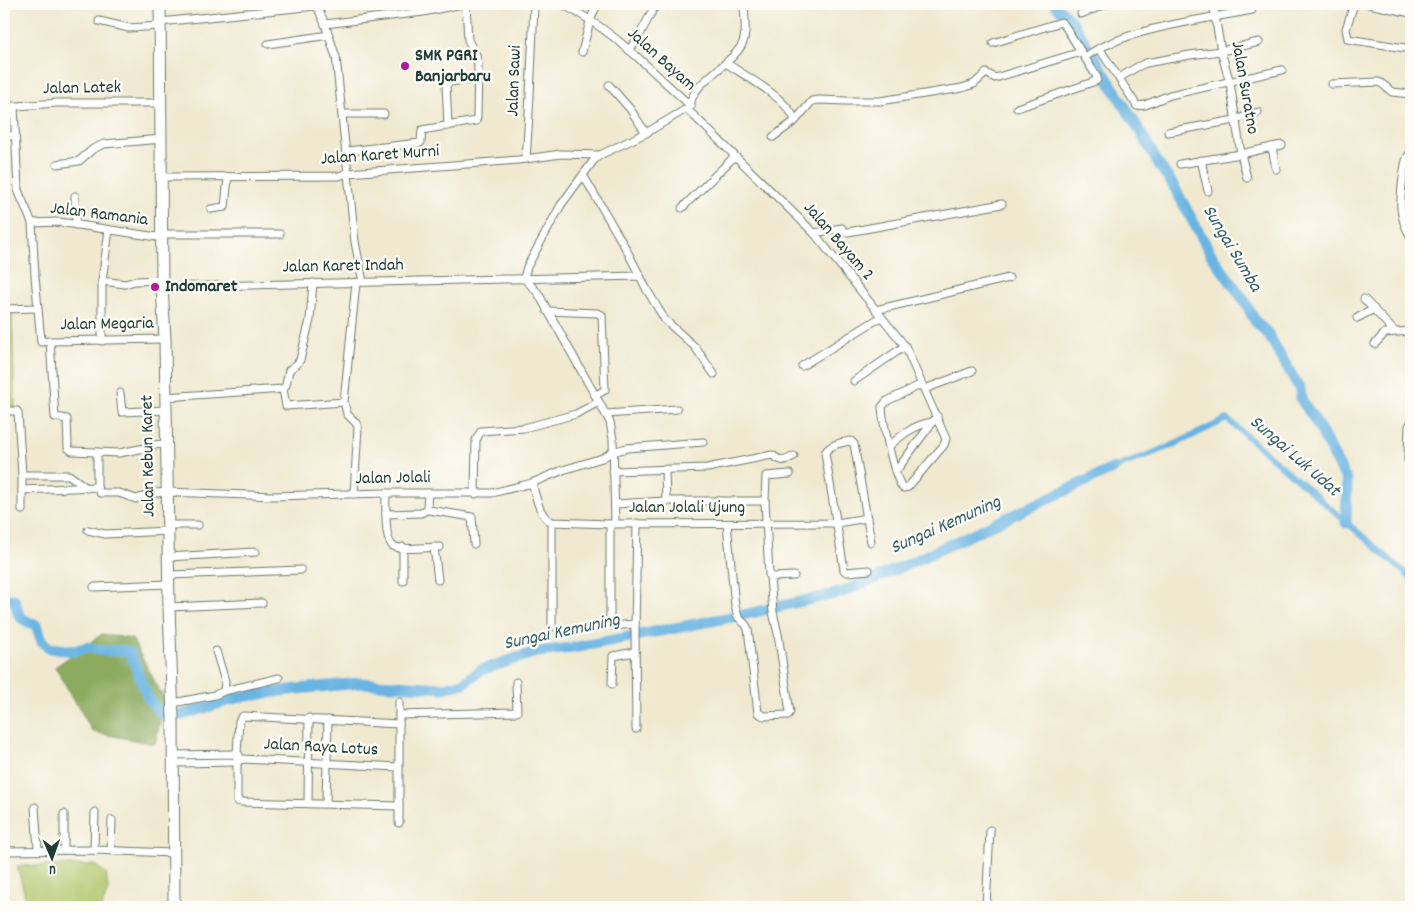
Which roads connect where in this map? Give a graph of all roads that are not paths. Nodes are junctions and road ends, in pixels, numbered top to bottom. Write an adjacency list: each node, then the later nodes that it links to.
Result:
1 (160, 4): 21 (main road, Jalan Kebun Karet)
2 (334, 4): 13 (street)
3 (462, 4): 22 (street)
4 (466, 4): 36 (street)
5 (534, 4): 65 (street, Jalan Sawi)
6 (597, 4): 20 (street)
7 (656, 4): 29 (street)
8 (744, 4): 33 (street)
9 (1106, 4): 17 (street)
10 (1213, 4): 18 (street, Jalan Suratno)
11 (1354, 4): 28 (street)
12 (1369, 4): 16 (street)
13 (316, 5): 21 (street); 22 (street)
14 (565, 5): 20 (street, Jalan Bayam)
15 (1252, 10): 18 (street)
16 (1411, 13)
17 (1082, 14)
18 (1216, 17): 27 (street); 30 (street, Jalan Suratno)
19 (99, 21): 21 (street)
20 (590, 21): 29 (street, Jalan Bayam); 31 (street)
21 (160, 24): 41 (main road, Jalan Kebun Karet)
22 (325, 24): 23 (street)
23 (329, 35): 25 (street); 47 (street)
24 (1260, 42): 30 (street)
25 (268, 44)
26 (993, 44): 32 (street)
27 (1098, 49): 32 (street); 35 (street)
28 (1411, 49)
29 (629, 50): 44 (street, Jalan Bayam)
30 (1222, 51): 35 (street); 37 (street, Jalan Suratno)
31 (582, 52)
32 (1084, 54): 45 (street); 50 (street)
33 (726, 63): 44 (street); 50 (street)
34 (1282, 70): 37 (street)
35 (1119, 78): 37 (street)
36 (477, 79): 51 (street); 51 (street)
37 (1230, 83): 49 (street, Jalan Suratno)
38 (1332, 84): 40 (street)
39 (609, 85): 53 (street)
40 (1411, 94)
41 (162, 103): 42 (street, Jalan Latek); 57 (main road, Jalan Kebun Karet)
42 (14, 106): 43 (street, Jalan Latek); 54 (street)
43 (4, 107)
44 (689, 108): 53 (street); 64 (street, Jalan Bayam 2)
45 (1017, 108)
46 (1258, 112): 49 (street)
47 (342, 114): 48 (street); 60 (street)
48 (384, 114)
49 (1234, 120): 52 (street); 62 (street, Jalan Suratno)
50 (795, 121): 56 (street)
51 (448, 126): 60 (street)
52 (1168, 132)
53 (646, 133): 63 (street)
54 (15, 135): 55 (street); 80 (street)
55 (4, 137)
56 (773, 137)
57 (162, 139): 67 (street); 72 (main road, Jalan Kebun Karet)
58 (1282, 144): 59 (street)
59 (1272, 147): 62 (street); 69 (street)
60 (346, 151): 70 (street)
61 (1411, 152): 82 (street)
62 (1241, 154): 66 (street); 74 (street, Jalan Suratno)
63 (600, 155): 65 (street, Jalan Karet Murni); 71 (street)
64 (734, 156): 78 (street); 84 (street, Jalan Bayam 2)
65 (526, 159): 70 (street, Jalan Karet Murni)
66 (1201, 160): 68 (street); 75 (street)
67 (57, 164)
68 (1180, 164)
69 (1276, 169)
70 (348, 173): 73 (street, Jalan Karet Murni); 92 (street)
71 (583, 175): 88 (street); 89 (street)
72 (162, 177): 73 (street, Jalan Karet Murni); 85 (main road, Jalan Kebun Karet)
73 (228, 177): 79 (street)
74 (1247, 178)
75 (1208, 191)
76 (75, 196): 81 (street)
77 (1002, 204): 84 (street)
78 (682, 208)
79 (211, 209)
80 (32, 223): 81 (street, Jalan Ramania); 97 (street)
81 (76, 225): 83 (street, Jalan Ramania)
82 (1408, 228): 87 (street)
83 (109, 230): 85 (street, Jalan Ramania); 91 (street)
84 (814, 233): 100 (street, Jalan Bayam 2)
85 (163, 234): 86 (street, Jalan Ramania); 93 (main road, Jalan Kebun Karet)
86 (280, 234)
87 (1411, 237)
88 (640, 276): 89 (street, Jalan Karet Indah); 113 (street)
89 (524, 278): 92 (street, Jalan Karet Indah); 101 (street)
90 (1009, 278): 100 (street)
91 (102, 281): 93 (street, Jalan Karet Indah); 108 (street)
92 (364, 282): 95 (street, Jalan Karet Indah)
93 (162, 283): 94 (street, Jalan Karet Indah); 106 (main road, Jalan Kebun Karet)
94 (313, 283): 95 (street, Jalan Karet Indah); 116 (street)
95 (356, 283): 120 (street)
96 (1364, 299): 99 (street)
97 (37, 308): 98 (street); 107 (street)
98 (4, 309)
99 (1374, 309): 103 (street); 104 (street)
100 (876, 310): 102 (street, Jalan Bayam 2)
101 (547, 311): 118 (street); 118 (street)
102 (881, 317): 110 (street, Jalan Bayam 2); 111 (street)
103 (1357, 318)
104 (1394, 331): 105 (street); 109 (street)
105 (1411, 331)
106 (165, 339): 108 (street, Jalan Megaria); 119 (main road, Jalan Kebun Karet)
107 (50, 341): 108 (street, Jalan Megaria); 131 (street)
108 (102, 341)
109 (1375, 344)
110 (905, 346): 114 (street); 115 (street, Jalan Bayam 2)
111 (802, 366)
112 (972, 372): 115 (street)
113 (714, 374)
114 (854, 381)
115 (924, 386): 126 (street, Jalan Bayam 2); 130 (street)
116 (283, 389): 119 (street); 120 (street)
117 (120, 393): 123 (street)
118 (596, 395): 121 (street)
119 (165, 396): 123 (main road, Jalan Kebun Karet)
120 (344, 402): 147 (street)
121 (599, 402): 125 (street); 148 (street)
122 (677, 409): 125 (street)
123 (166, 410): 129 (main road, Jalan Kebun Karet)
124 (4, 411): 139 (street)
125 (606, 414): 132 (street)
126 (934, 419): 130 (street); 137 (street); 137 (street, Jalan Bayam 2)
127 (1411, 423): 134 (street)
128 (703, 442): 132 (street, Jalan Jolali)
129 (166, 444): 131 (street); 144 (main road, Jalan Kebun Karet)
130 (890, 446): 137 (street)
131 (97, 452): 142 (street)
132 (612, 452): 136 (street); 140 (street, Jalan Jolali)
133 (794, 456): 135 (street)
134 (1408, 460)
135 (665, 470): 136 (street); 150 (street)
136 (614, 471): 151 (street)
137 (896, 471)
138 (790, 474): 149 (street)
139 (22, 475): 141 (street); 143 (street)
140 (532, 483): 148 (street, Jalan Jolali); 156 (street)
141 (87, 488): 142 (street); 143 (street)
142 (98, 488): 144 (street, Jalan Jolali)
143 (22, 490): 153 (street)
144 (167, 492): 147 (street, Jalan Jolali); 163 (main road, Jalan Kebun Karet)
145 (386, 492): 146 (street, Jalan Jolali); 147 (street, Jalan Jolali); 154 (street)
146 (428, 493): 148 (street, Jalan Jolali); 152 (street)
147 (354, 494)
148 (475, 494)
149 (765, 501): 150 (street); 159 (street)
150 (666, 502): 151 (street)
151 (615, 504): 157 (street)
152 (428, 509): 154 (street); 166 (street)
153 (22, 510)
154 (386, 514): 167 (street)
155 (867, 518): 160 (street, Jalan Jolali Ujung); 160 (street); 165 (street)
156 (552, 522): 157 (street, Jalan Jolali Ujung); 181 (street)
157 (613, 523): 158 (street, Jalan Jolali Ujung); 180 (street)
158 (636, 523): 161 (street, Jalan Jolali Ujung); 180 (street)
159 (767, 523): 160 (street, Jalan Jolali Ujung); 161 (street, Jalan Jolali Ujung); 172 (street)
160 (837, 523): 171 (street)
161 (727, 524): 172 (street)
162 (198, 525): 163 (street)
163 (168, 528): 164 (street); 169 (main road, Jalan Kebun Karet)
164 (88, 530)
165 (871, 542)
166 (474, 544)
167 (403, 547): 175 (street); 176 (street)
168 (256, 552): 169 (street)
169 (168, 557): 174 (main road, Jalan Kebun Karet)
170 (301, 570): 174 (street)
171 (869, 570)
172 (770, 576): 173 (street)
173 (794, 576)
174 (169, 580): 177 (street); 179 (main road, Jalan Kebun Karet)
175 (438, 580)
176 (403, 581)
177 (94, 587)
178 (262, 602): 179 (street)
179 (169, 607): 189 (main road, Jalan Kebun Karet)
180 (635, 627): 183 (street)
181 (552, 628)
182 (216, 651): 187 (street)
183 (635, 652): 186 (street); 194 (street)
184 (279, 678): 187 (street)
185 (516, 682): 190 (street)
186 (612, 684)
187 (224, 691): 189 (street)
188 (399, 702): 190 (street)
189 (173, 710): 196 (main road, Jalan Kebun Karet)
190 (399, 714): 193 (street)
191 (309, 718): 192 (street); 195 (street); 197 (street)
192 (328, 720): 193 (street); 198 (street)
193 (399, 724): 199 (street)
194 (636, 729)
195 (239, 758): 196 (street, Jalan Raya Lotus); 197 (street, Jalan Raya Lotus); 200 (street)
196 (174, 759): 214 (main road, Jalan Kebun Karet)
197 (308, 761): 198 (street, Jalan Raya Lotus); 200 (street)
198 (326, 762): 199 (street, Jalan Raya Lotus); 201 (street)
199 (398, 767): 202 (street)
200 (308, 803): 201 (street)
201 (326, 803): 202 (street)
202 (398, 806): 207 (street)
203 (35, 807): 209 (street)
204 (95, 812): 211 (street)
205 (64, 814): 210 (street)
206 (112, 820): 212 (street)
207 (399, 823)
208 (990, 830): 216 (street)
209 (38, 850): 210 (street); 213 (street)
210 (64, 850): 211 (street)
211 (94, 850): 212 (street)
212 (111, 850): 214 (street)
213 (4, 851)
214 (173, 853): 215 (main road, Jalan Kebun Karet)
215 (174, 907)
216 (986, 907)

